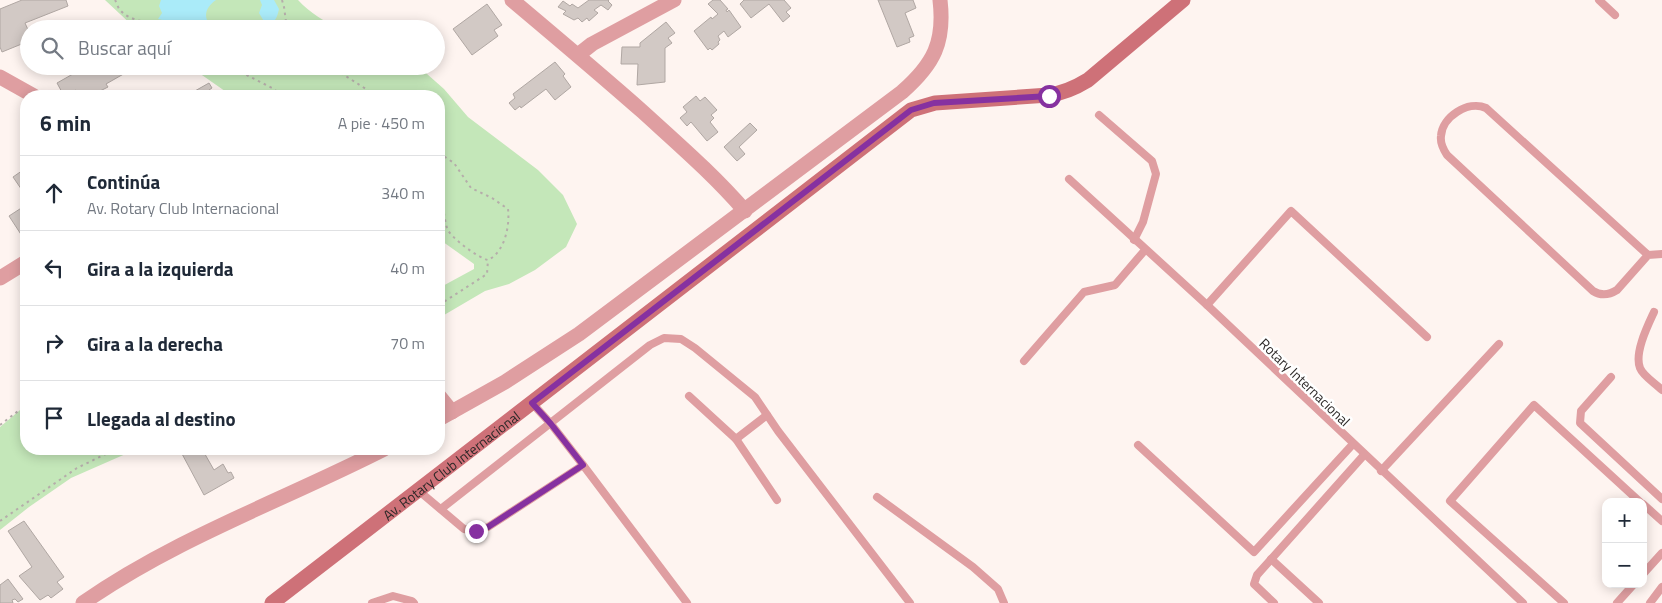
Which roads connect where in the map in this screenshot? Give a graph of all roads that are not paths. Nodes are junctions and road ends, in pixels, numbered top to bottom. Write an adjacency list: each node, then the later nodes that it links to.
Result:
1 (512, 0): 7 (street)
2 (674, 0): 7 (street)
3 (940, 0): 12 (street)
4 (1183, 0): 27 (main road, Av. Rotary Club Internacional)
5 (1599, 0): 6 (lane)
6 (1615, 15)
7 (578, 55): 12 (street)
8 (0, 77): 9 (street)
9 (23, 90)
10 (1099, 115): 13 (lane)
11 (1070, 179): 13 (lane, Rotary Internacional)
12 (745, 211): 28 (street)
13 (1134, 240): 14 (lane, Rotary Internacional)
14 (1145, 250): 19 (lane, Rotary Internacional); 23 (lane)
15 (1662, 254): 16 (lane)
16 (1648, 255): 16 (lane)
17 (20, 266): 18 (street)
18 (0, 278)
19 (1206, 305): 21 (lane); 32 (lane, Rotary Internacional)
20 (1654, 312): 25 (lane)
21 (1427, 337)
22 (1499, 344): 37 (lane)
23 (1024, 361)
24 (1611, 377): 41 (lane)
25 (1662, 390)
26 (689, 396): 31 (lane)
27 (532, 403): 30 (lane); 38 (main road, Av. Rotary Club Internacional)
28 (445, 415)
29 (767, 415): 30 (lane); 31 (lane); 56 (lane)
30 (551, 424): 36 (lane); 44 (lane)
31 (736, 439): 42 (lane)
32 (1353, 444): 33 (lane); 35 (lane, Rotary Internacional)
33 (1138, 445)
34 (372, 455): 51 (street)
35 (1364, 455): 37 (lane, Rotary Internacional); 47 (lane)
36 (583, 465): 44 (lane); 55 (lane)
37 (1381, 470): 60 (lane, Rotary Internacional)
38 (419, 491): 44 (lane); 52 (main road, Av. Rotary Club Internacional)
39 (877, 497): 57 (lane)
40 (1636, 498): 61 (lane)
41 (1662, 499)
42 (778, 500)
43 (1647, 508): 45 (lane)
44 (441, 510)
45 (1662, 521)
46 (1662, 553): 48 (lane)
47 (1271, 559): 58 (lane); 59 (lane)
48 (1647, 570)
49 (1662, 587): 63 (lane)
50 (1630, 588): 62 (lane)
51 (83, 603)
52 (272, 603)
53 (372, 603): 54 (lane)
54 (414, 603)
55 (687, 603)
56 (910, 603)
57 (1004, 603)
58 (1274, 603)
59 (1319, 603)
60 (1523, 603)
61 (1564, 603)
62 (1617, 603)
63 (1650, 603)

